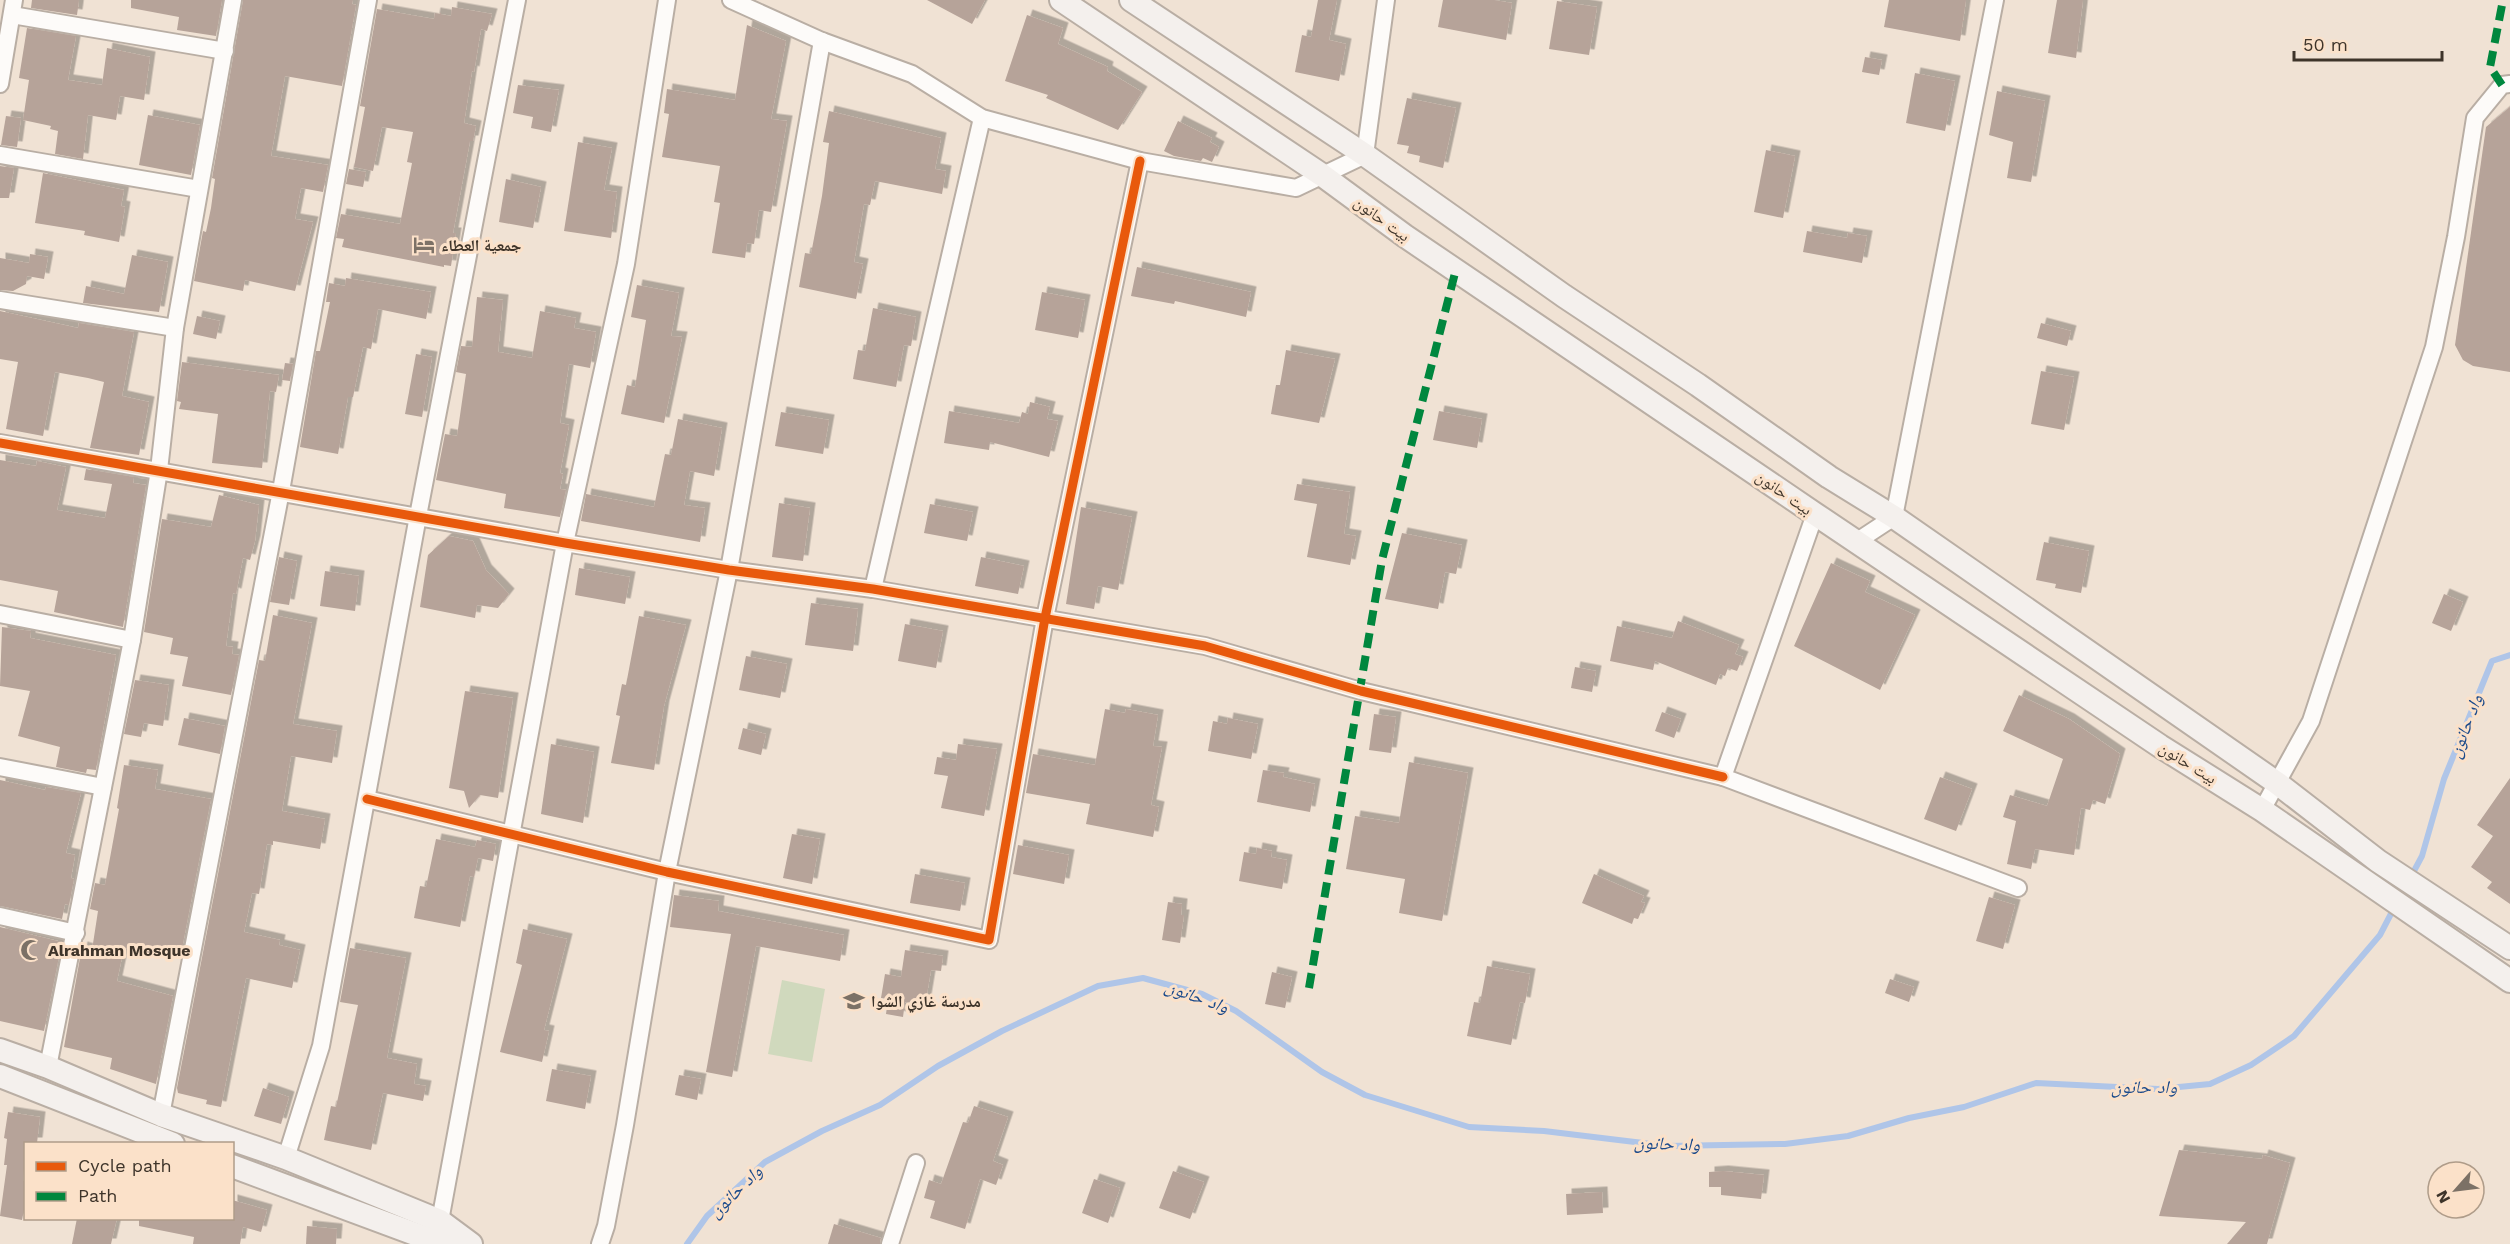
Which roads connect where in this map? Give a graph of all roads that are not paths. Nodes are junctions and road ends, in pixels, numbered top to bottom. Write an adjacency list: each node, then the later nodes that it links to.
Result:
1 (233, 0): 12 (street)
2 (368, 0): 25 (street)
3 (517, 0): 27 (street)
4 (667, 0): 30 (street)
5 (731, 0): 11 (street)
6 (1061, 0): 19 (main road, بيت حانون)
7 (1131, 0): 17 (main road, بيت حانون)
8 (1386, 0): 17 (street)
9 (1995, 0): 28 (street)
10 (13, 8): 12 (street); 13 (street)
11 (822, 41): 15 (street); 31 (street)
12 (225, 51): 20 (street)
13 (0, 84)
14 (2510, 84): 38 (street)
15 (982, 118): 18 (street); 32 (street)
16 (0, 155): 20 (street)
17 (1365, 155): 19 (street); 28 (main road, بيت حانون)
18 (1140, 161): 19 (street); 34 (street)
19 (1323, 176): 26 (main road, بيت حانون)
20 (199, 189): 22 (street)
21 (0, 300): 22 (street)
22 (175, 328): 24 (street)
23 (0, 443): 24 (street)
24 (159, 470): 25 (street); 35 (street)
25 (280, 491): 27 (street); 52 (street)
26 (1815, 514): 29 (main road, بيت حانون); 37 (street)
27 (418, 516): 30 (street); 40 (street)
28 (1894, 517): 29 (street); 38 (main road, بيت حانون)
29 (1856, 542): 41 (main road, بيت حانون)
30 (565, 543): 31 (street); 42 (street)
31 (729, 570): 32 (street); 43 (street)
32 (873, 589): 34 (street)
33 (0, 614): 35 (street)
34 (1045, 618): 37 (street); 43 (street)
35 (132, 640): 39 (street)
36 (0, 767): 39 (street)
37 (1723, 777): 44 (street)
38 (2277, 783): 41 (street); 47 (main road, بيت حانون)
39 (103, 787): 46 (street)
40 (367, 800): 42 (street); 54 (street)
41 (2262, 810): 48 (main road, بيت حانون)
42 (512, 835): 43 (street); 57 (street)
43 (667, 872): 60 (street)
44 (2018, 888)
45 (0, 916): 46 (street)
46 (76, 933): 50 (street)
47 (2510, 948)
48 (2510, 981)
49 (0, 1050): 50 (main road)
50 (48, 1067): 52 (main road)
51 (0, 1076): 53 (main road)
52 (161, 1115): 54 (main road)
53 (170, 1142)
54 (286, 1158): 57 (main road)
55 (916, 1163): 61 (street)
56 (234, 1167): 58 (main road)
57 (440, 1221): 59 (main road)
58 (442, 1244)
59 (471, 1244)
60 (600, 1244)
61 (890, 1244)

